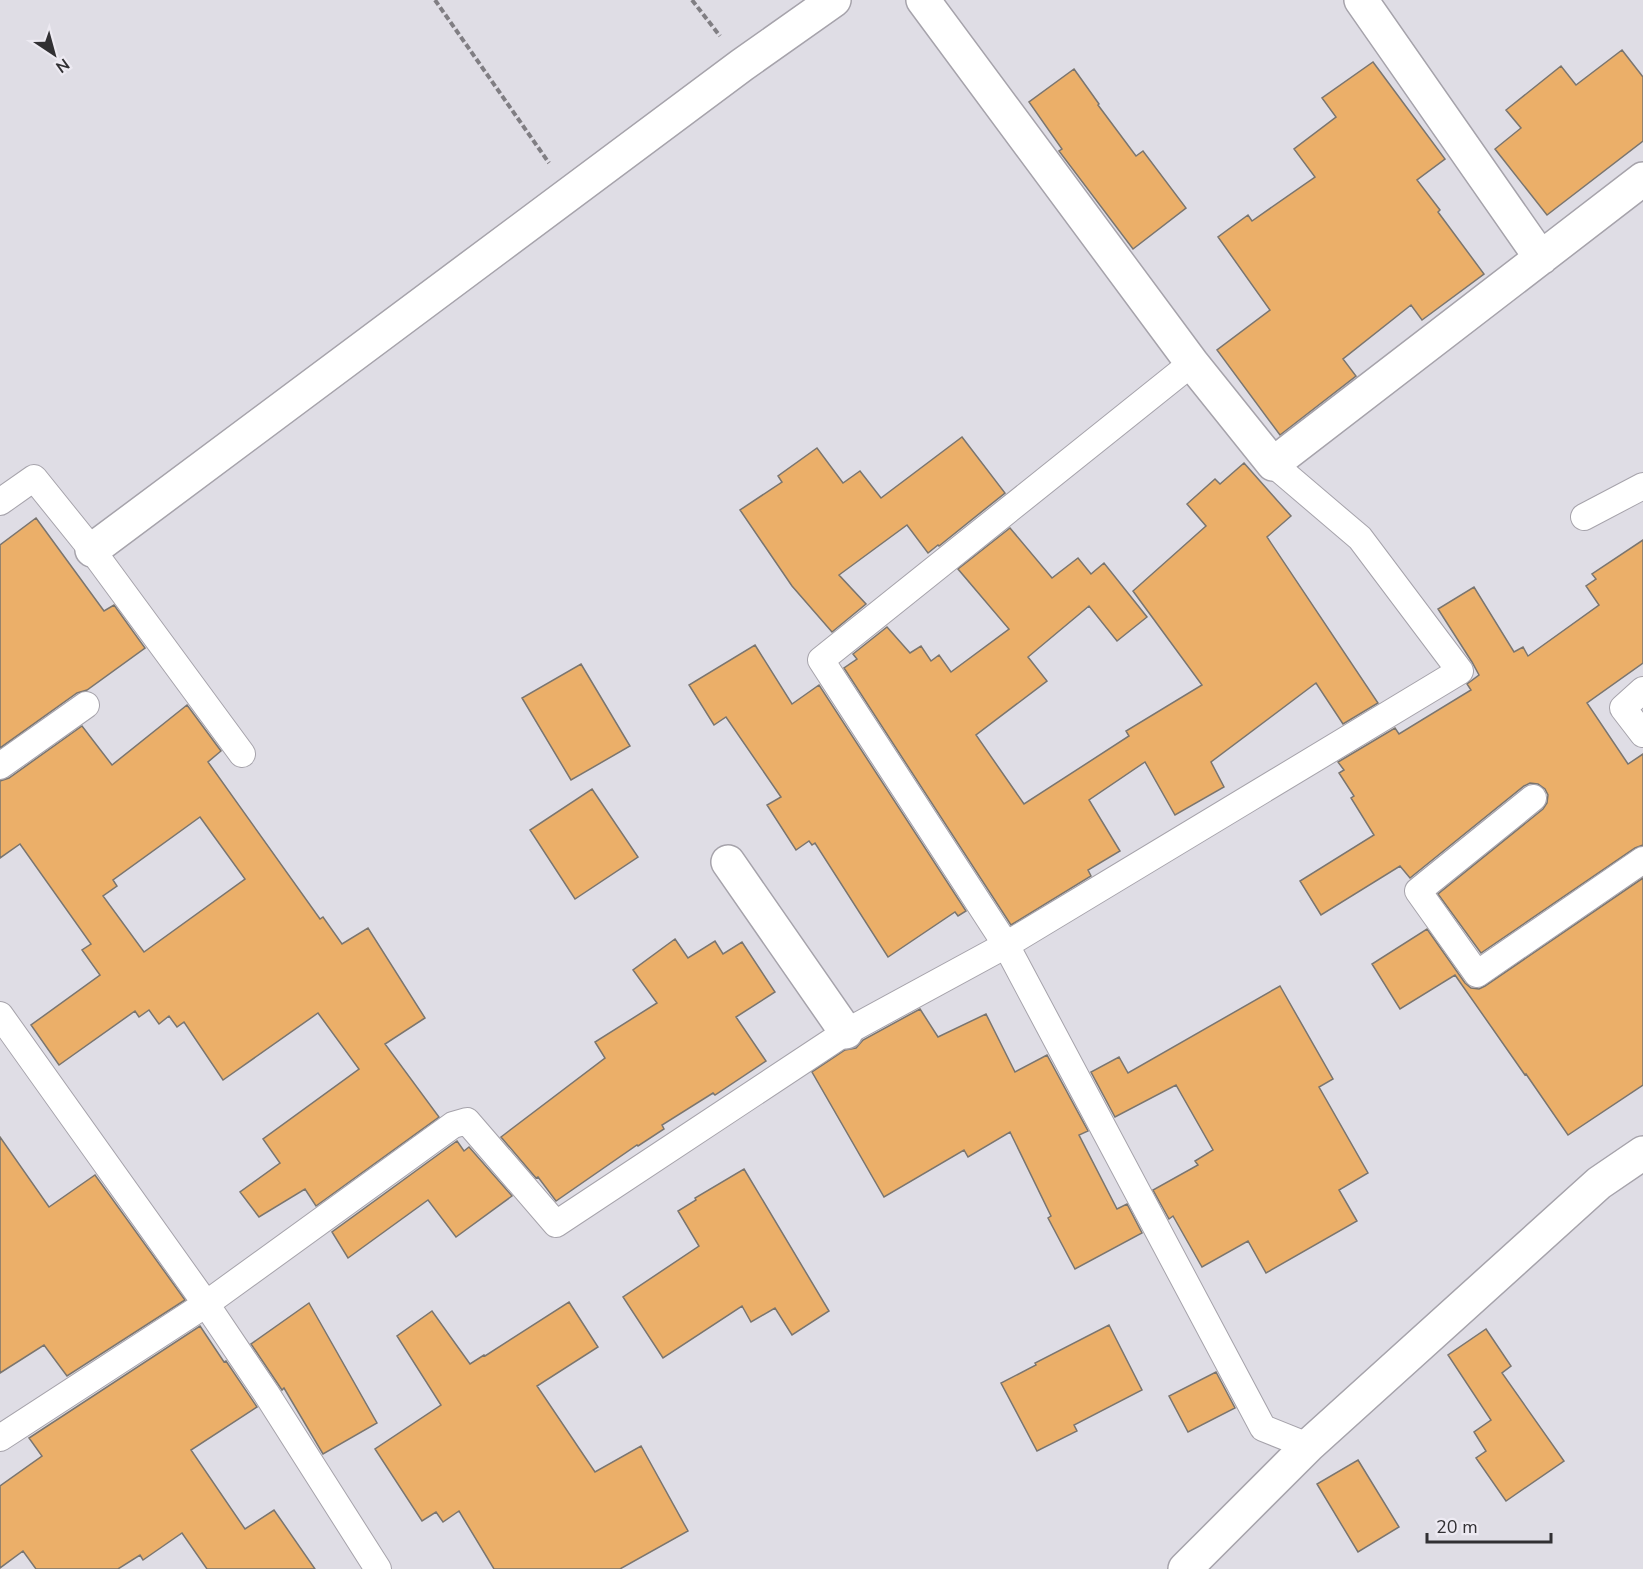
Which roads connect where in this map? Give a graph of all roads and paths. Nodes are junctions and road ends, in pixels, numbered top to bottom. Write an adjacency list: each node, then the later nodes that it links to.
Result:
1 (435, 0): 6 (path)
2 (834, 0): 6 (street)
3 (923, 0): 8 (street)
4 (1361, 0): 7 (street)
5 (1643, 179): 7 (street)
6 (570, 193): 13 (street)
7 (1541, 258): 9 (street)
8 (1192, 363): 9 (street); 22 (lane)
9 (1273, 464): 22 (lane)
10 (1643, 486): 12 (lane)
11 (0, 502): 13 (lane)
12 (1584, 517)
13 (92, 550): 17 (lane)
14 (1643, 690): 16 (lane)
15 (86, 705): 18 (lane)
16 (1643, 734)
17 (242, 754)
18 (0, 766)
19 (1533, 798): 20 (lane)
20 (1643, 860)
21 (728, 862): 24 (street)
22 (1006, 945): 24 (lane); 28 (lane)
23 (0, 1015): 26 (lane)
24 (846, 1032): 26 (lane)
25 (1643, 1153): 28 (street)
26 (206, 1304): 27 (lane); 29 (lane)
27 (0, 1438)
28 (1308, 1446): 30 (street)
29 (378, 1569)
30 (1185, 1569)

